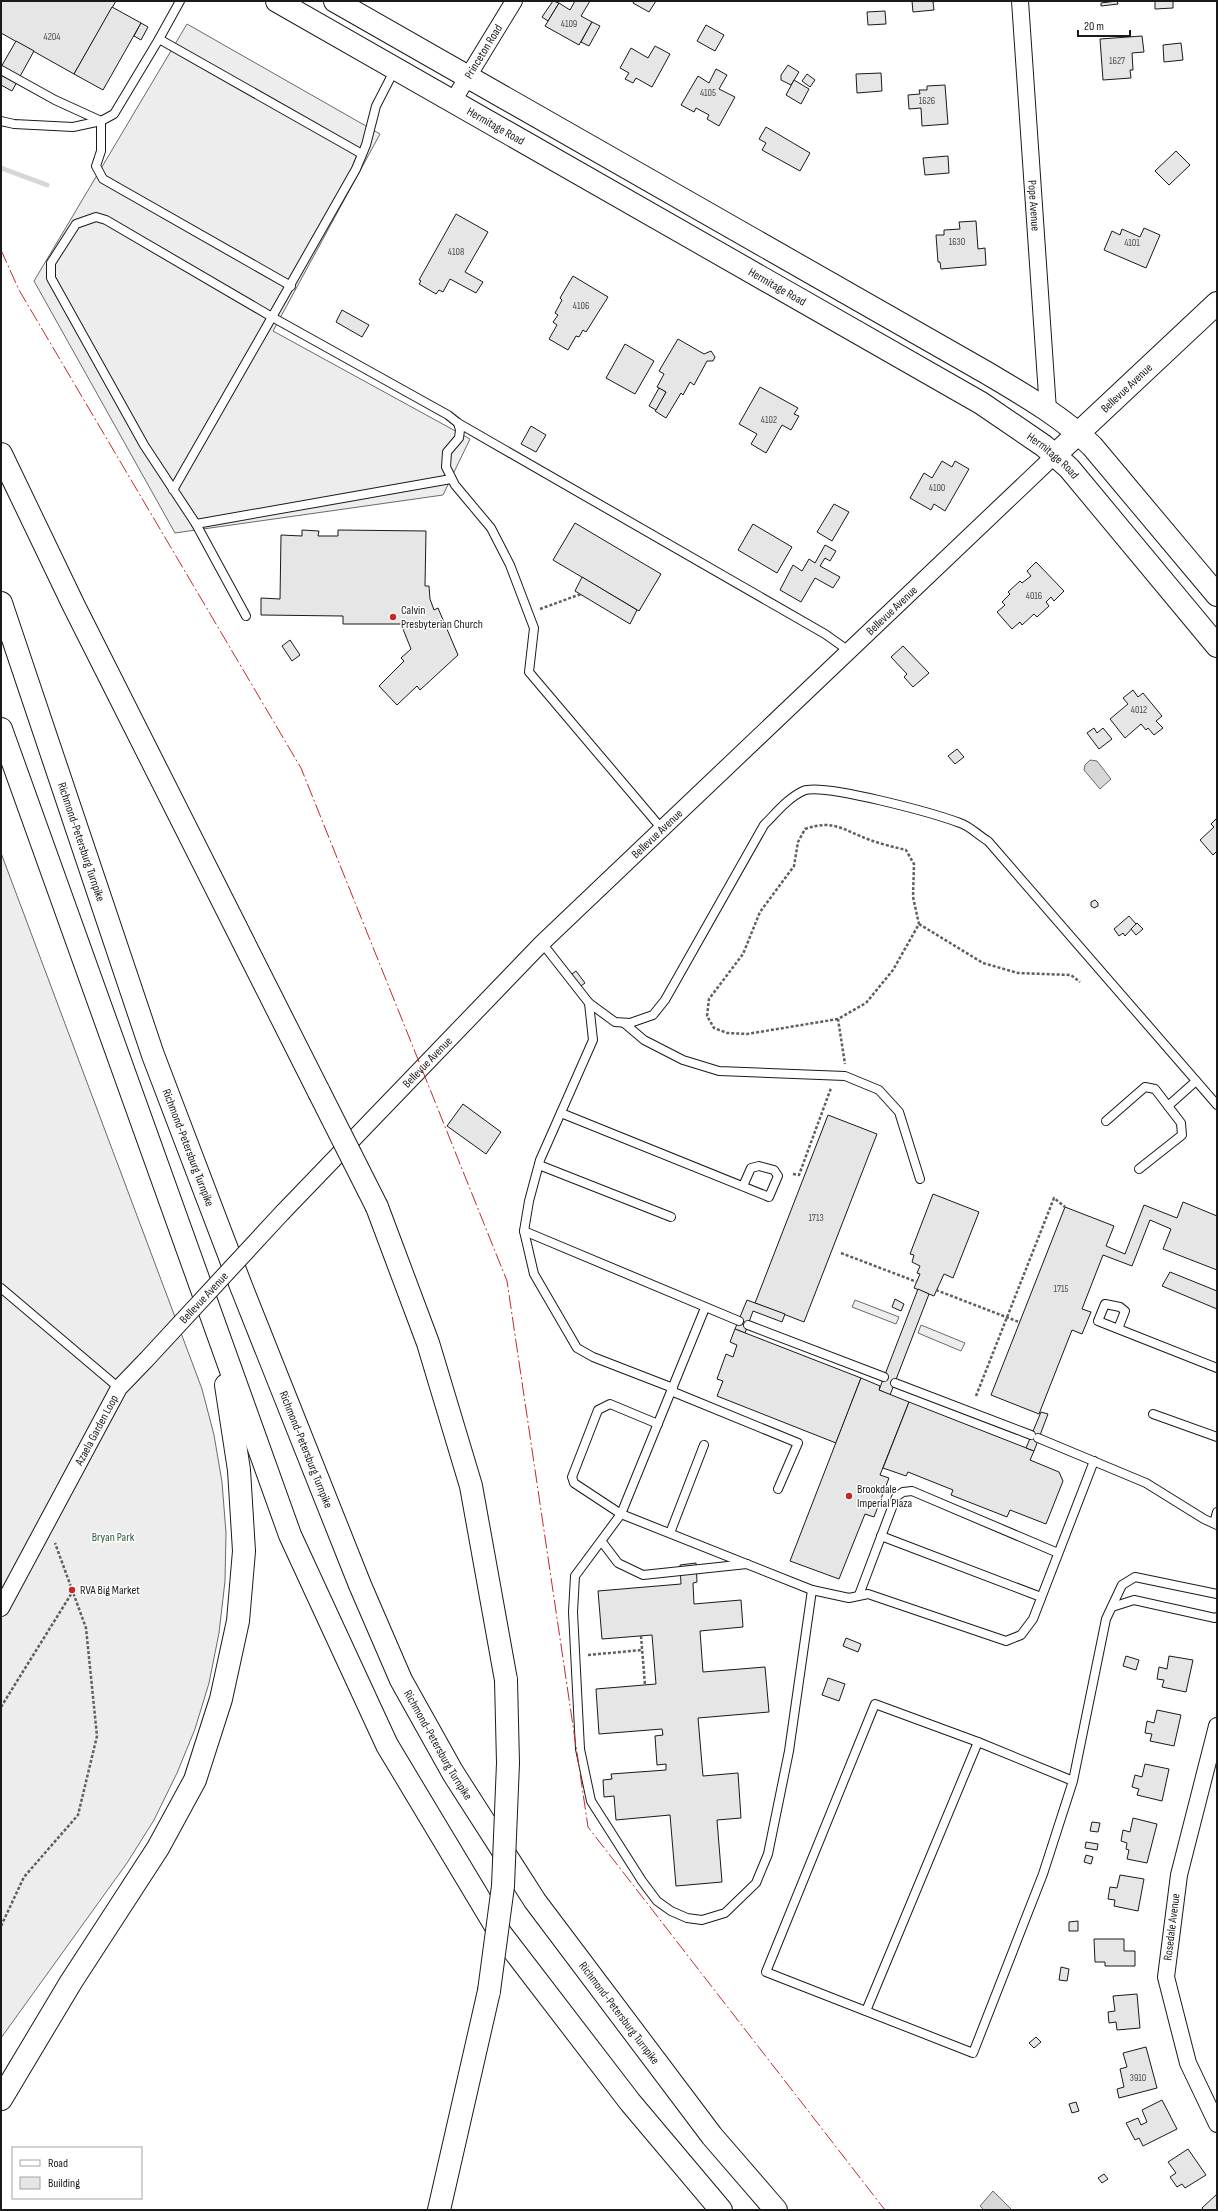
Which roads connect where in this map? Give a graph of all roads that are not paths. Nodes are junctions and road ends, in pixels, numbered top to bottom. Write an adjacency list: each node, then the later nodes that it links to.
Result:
1 (180, 1): 6 (lane)
2 (277, 1): 7 (main road, Hermitage Road)
3 (335, 1): 9 (main road)
4 (514, 1): 9 (street, Princeton Road)
5 (1020, 1): 17 (street, Pope Avenue)
6 (159, 39): 12 (lane); 13 (lane)
7 (395, 68): 10 (main road, Hermitage Road); 13 (lane)
8 (1, 70): 12 (lane)
9 (468, 77): 10 (street, Princeton Road); 17 (main road)
10 (453, 101): 21 (main road, Hermitage Road)
11 (1, 121): 12 (lane)
12 (101, 121): 14 (lane)
13 (362, 154): 14 (lane)
14 (290, 286): 16 (lane)
15 (1217, 303): 19 (main road, Bellevue Avenue)
16 (272, 317): 18 (lane); 23 (lane); 23 (lane)
17 (1048, 410): 19 (main road)
18 (458, 423): 22 (lane); 29 (lane)
19 (1078, 433): 21 (main road, Bellevue Avenue); 25 (main road)
20 (1, 454): 84 (main road, bridge)
21 (1055, 455): 28 (main road, Hermitage Road); 29 (street, Bellevue Avenue)
22 (451, 479): 24 (lane); 31 (lane)
23 (173, 490): 24 (lane)
24 (196, 524): 27 (lane)
25 (1217, 595)
26 (1, 603): 90 (main road, Richmond-Petersburg Turnpike)
27 (246, 616)
28 (1217, 646)
29 (849, 651): 31 (street, Bellevue Avenue)
30 (1, 729): 51 (main road)
31 (662, 830): 32 (street, Bellevue Avenue)
32 (542, 943): 33 (lane); 55 (street, Bellevue Avenue, bridge)
33 (589, 1003): 34 (lane); 38 (lane)
34 (624, 1023): 35 (lane); 42 (lane)
35 (1196, 1081): 36 (lane); 37 (lane)
36 (1217, 1105)
37 (1168, 1106): 39 (lane); 41 (lane)
38 (561, 1113): 40 (lane); 43 (lane)
39 (1106, 1121)
40 (539, 1165): 44 (lane); 45 (lane)
41 (1140, 1169)
42 (920, 1178)
43 (743, 1186): 43 (lane)
44 (671, 1218)
45 (524, 1231): 47 (lane); 56 (lane)
46 (1, 1288): 55 (lane, Azaela Garden Loop)
47 (705, 1308): 48 (lane); 56 (lane)
48 (738, 1321)
49 (748, 1325): 53 (lane)
50 (1118, 1329): 52 (lane)
51 (218, 1334): 81 (main road); 89 (main road)
52 (1217, 1368)
53 (884, 1378)
54 (895, 1383): 61 (lane)
55 (119, 1388): 76 (street, Azaela Garden Loop)
56 (672, 1389): 58 (lane); 62 (lane)
57 (1153, 1414): 59 (lane)
58 (658, 1424): 64 (lane); 64 (lane)
59 (1217, 1437)
60 (704, 1445): 66 (lane)
61 (1094, 1461): 65 (lane); 69 (lane)
62 (778, 1489)
63 (1217, 1512): 65 (lane)
64 (622, 1514): 66 (lane); 68 (lane)
65 (1216, 1524)
66 (670, 1533): 70 (lane)
67 (881, 1536): 69 (lane); 73 (lane); 74 (lane)
68 (602, 1542): 70 (lane); 71 (lane)
69 (1058, 1553): 74 (lane)
70 (749, 1564): 71 (lane)
71 (812, 1590): 73 (lane)
72 (1217, 1594): 75 (lane)
73 (859, 1595): 74 (lane)
74 (1041, 1597)
75 (1112, 1607): 77 (lane); 80 (lane)
76 (1, 1608)
77 (1217, 1616)
78 (1217, 1726): 86 (street, Rosedale Avenue)
79 (978, 1742): 80 (lane); 82 (lane); 82 (lane)
80 (1073, 1781): 82 (lane)
81 (71, 1982): 83 (main road); 85 (main road)
82 (866, 2011)
83 (1, 2077)
84 (466, 2097): 87 (main road); 88 (main road)
85 (1, 2099)
86 (1217, 2124)
87 (428, 2210)
88 (439, 2210)
89 (721, 2210)
90 (776, 2210)

